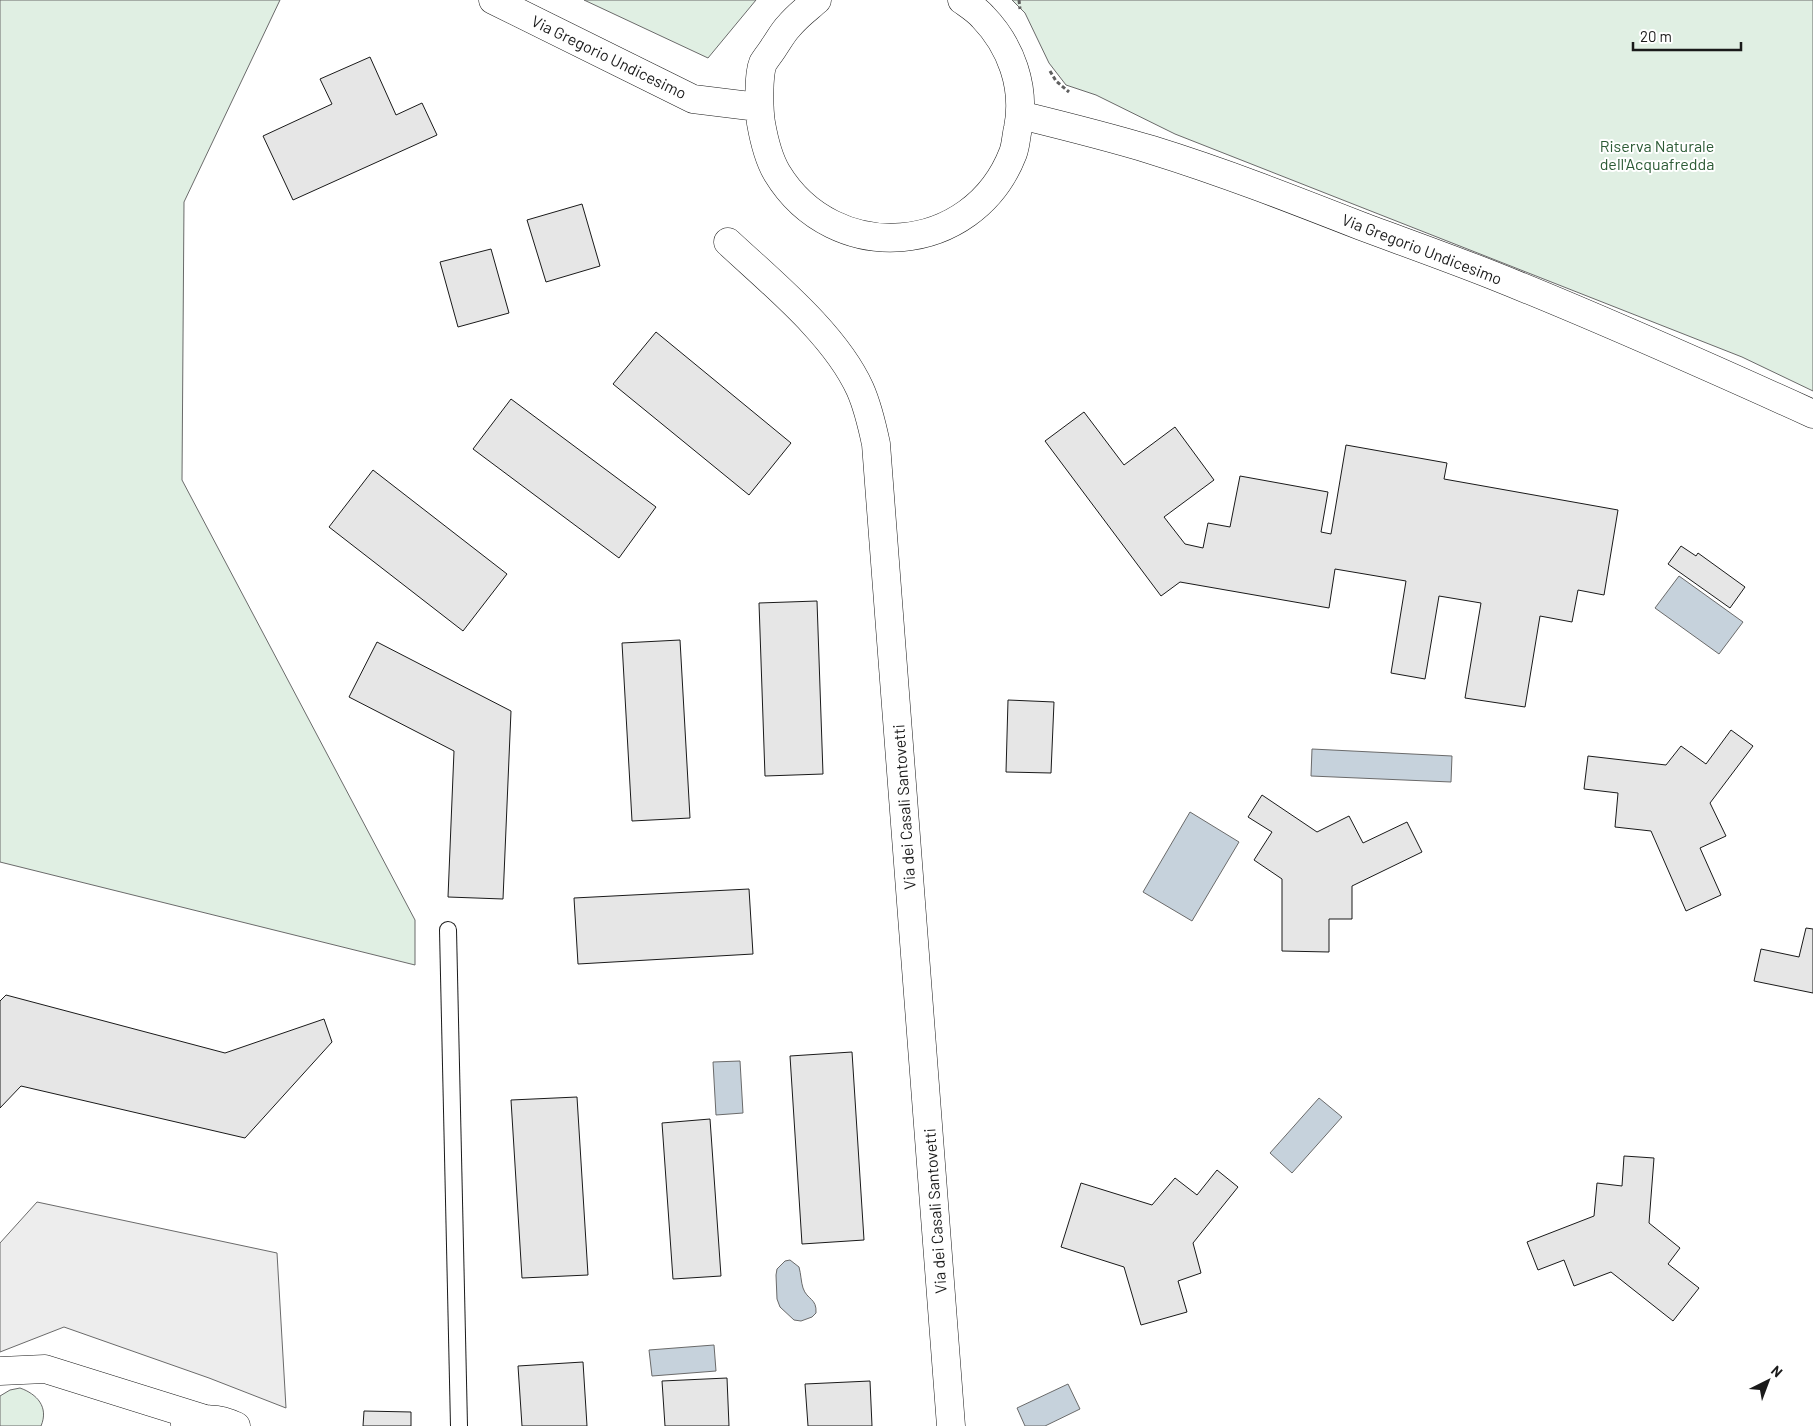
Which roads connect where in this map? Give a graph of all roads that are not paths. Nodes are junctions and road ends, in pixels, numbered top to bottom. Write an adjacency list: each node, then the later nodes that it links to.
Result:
1 (493, 0): 4 (street, Via Gregorio Undicesimo)
2 (817, 0): 4 (street)
3 (962, 0): 5 (street)
4 (758, 107): 5 (street)
5 (1020, 115): 7 (street, Via Gregorio Undicesimo)
6 (728, 242): 13 (street, Via dei Casali Santovetti)
7 (1813, 414)
8 (448, 930): 12 (lane)
9 (0, 1371): 10 (street)
10 (190, 1422): 11 (street)
11 (236, 1426)
12 (459, 1426)
13 (951, 1426)

